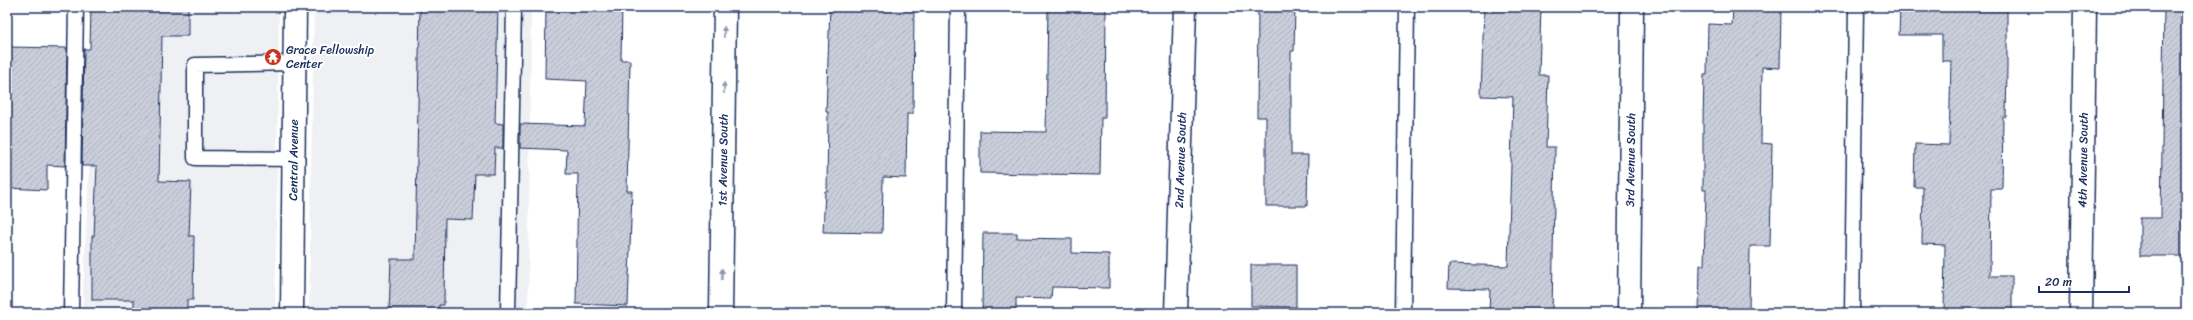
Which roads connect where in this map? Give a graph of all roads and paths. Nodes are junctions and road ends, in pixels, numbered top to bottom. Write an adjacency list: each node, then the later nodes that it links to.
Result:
1 (76, 7): 13 (lane)
2 (295, 7): 11 (street, Central Avenue)
3 (514, 7): 15 (lane)
4 (725, 7): 16 (street, 1st Avenue South, one-way to 4)
5 (958, 7): 17 (lane)
6 (1185, 7): 18 (street, 2nd Avenue South)
7 (1407, 7): 19 (lane)
8 (1632, 7): 20 (street, 3rd Avenue South)
9 (1856, 7): 21 (lane)
10 (2085, 7): 22 (street, 4th Avenue South)
11 (294, 63): 12 (street, Central Avenue); 12 (lane)
12 (294, 159): 14 (street, Central Avenue)
13 (71, 313)
14 (292, 313)
15 (508, 313)
16 (721, 313)
17 (954, 313)
18 (1176, 313)
19 (1403, 313)
20 (1629, 313)
21 (1852, 313)
22 (2081, 313)

